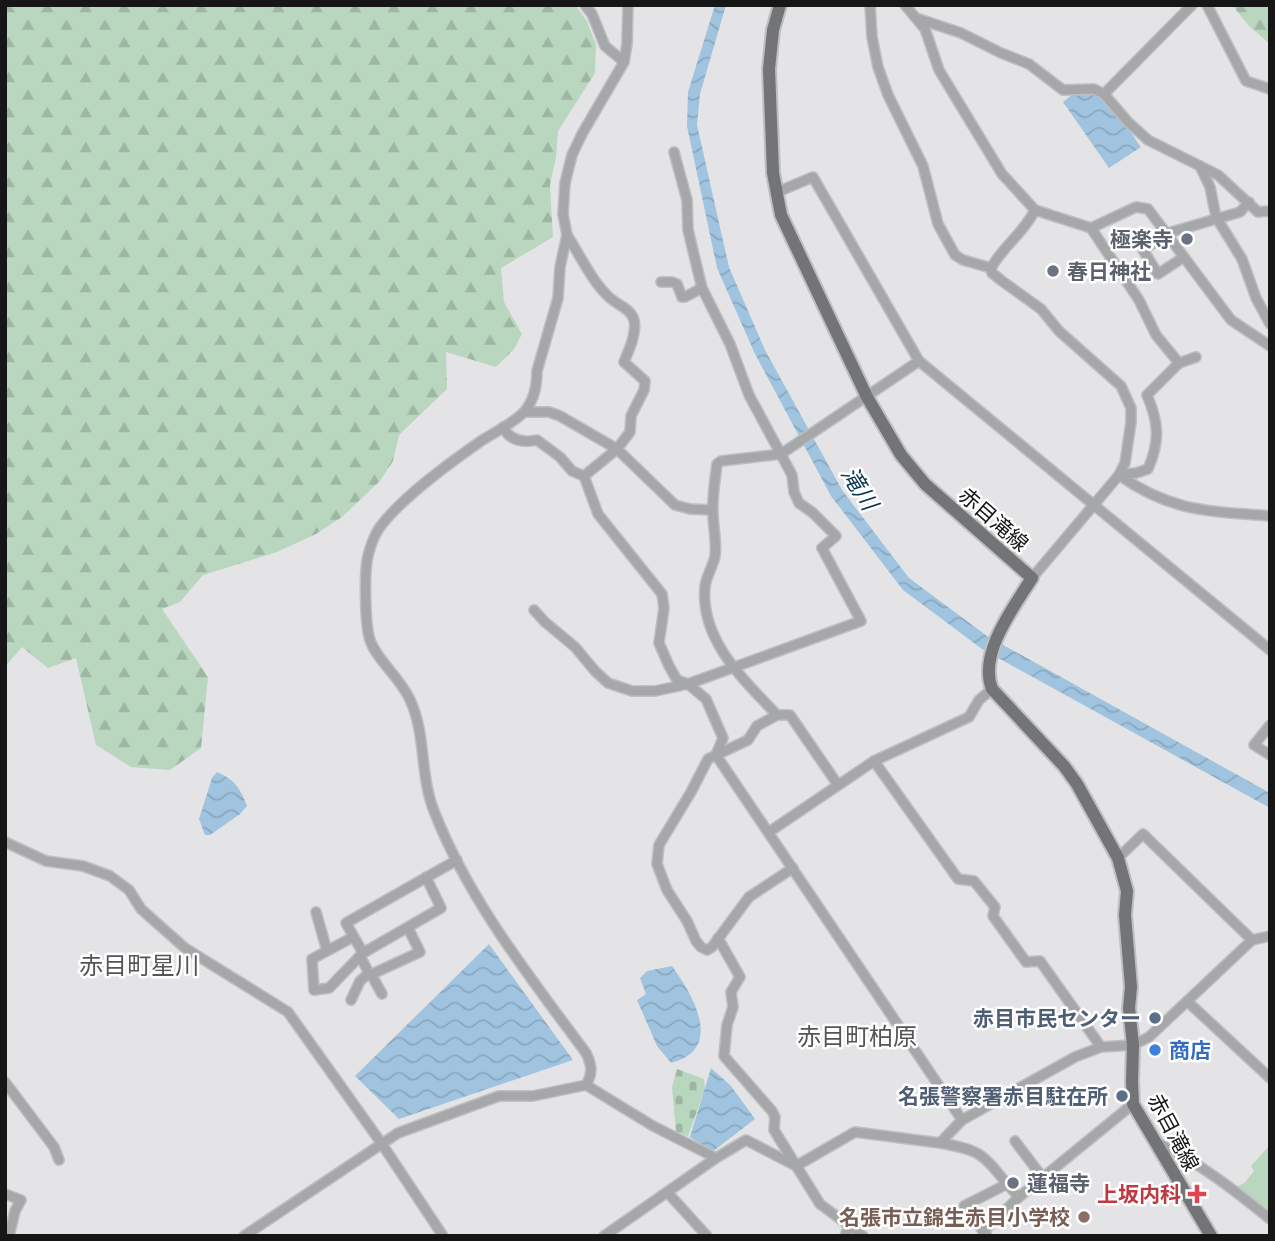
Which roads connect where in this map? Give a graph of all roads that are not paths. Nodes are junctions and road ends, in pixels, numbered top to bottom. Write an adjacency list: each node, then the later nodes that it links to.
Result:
1 (585, 5): 9 (street)
2 (628, 5): 9 (street)
3 (780, 5): 14 (main road, 赤目滝線)
4 (870, 5): 23 (street)
5 (905, 5): 8 (street)
6 (1192, 5): 11 (street)
7 (1207, 5): 10 (street)
8 (919, 19): 11 (street); 16 (street)
9 (624, 62): 21 (street)
10 (1270, 89)
11 (1104, 94): 13 (street)
12 (674, 152): 25 (street)
13 (1200, 166): 15 (street); 18 (street)
14 (775, 193): 29 (street); 31 (main road, 赤目滝線)
15 (1250, 202): 17 (street); 18 (street)
16 (1035, 210): 19 (street); 23 (street)
17 (1270, 211)
18 (1217, 219): 20 (street); 26 (street)
19 (1091, 228): 20 (street); 30 (street)
20 (1168, 233): 22 (street); 22 (street)
21 (567, 235): 32 (street); 34 (street)
22 (1184, 257): 27 (street)
23 (991, 268): 36 (street)
24 (661, 282): 25 (street)
25 (702, 288): 35 (street)
26 (1270, 324)
27 (1270, 346)
28 (1196, 357): 30 (street)
29 (919, 361): 31 (street); 38 (street)
30 (1179, 363): 36 (street)
31 (867, 397): 35 (street); 41 (main road, 赤目滝線)
32 (524, 412): 33 (street); 34 (street)
33 (503, 427): 37 (street); 56 (street)
34 (617, 449): 37 (street); 39 (street)
35 (785, 451): 39 (street); 44 (street)
36 (1119, 475): 38 (street); 40 (street)
37 (584, 477): 45 (street)
38 (1094, 508): 41 (street); 43 (street)
39 (712, 510): 44 (street)
40 (1270, 516)
41 (1032, 578): 46 (main road, 赤目滝線)
42 (534, 610): 45 (street)
43 (1270, 650)
44 (733, 667): 45 (street); 47 (street)
45 (688, 684): 49 (street)
46 (992, 689): 51 (street); 55 (main road, 赤目滝線)
47 (777, 715): 49 (street); 52 (street)
48 (1270, 725): 50 (street)
49 (716, 755): 53 (street); 63 (street)
50 (1270, 755)
51 (874, 761): 52 (street); 72 (street)
52 (838, 785): 53 (street)
53 (769, 832): 57 (street)
54 (5, 842): 81 (street)
55 (1118, 858): 64 (street); 71 (main road, 赤目滝線)
56 (457, 860): 58 (street); 75 (street)
57 (793, 868): 63 (street); 77 (street)
58 (426, 877): 60 (street); 61 (street)
59 (316, 912): 65 (street)
60 (408, 928): 66 (street); 67 (street)
61 (353, 936): 65 (street); 66 (street)
62 (1270, 936): 64 (street)
63 (718, 938): 84 (street)
64 (1252, 940): 70 (street)
65 (327, 951): 66 (street)
66 (361, 955): 67 (street)
67 (370, 973): 68 (street); 69 (street)
68 (383, 994)
69 (351, 1000)
70 (1188, 1002): 71 (street); 73 (street)
71 (1133, 1045): 72 (street); 76 (main road, 赤目滝線)
72 (1101, 1047): 77 (street)
73 (1270, 1078)
74 (5, 1082): 83 (street)
75 (586, 1085): 81 (street); 82 (street)
76 (1133, 1104): 80 (main road, 赤目滝線); 85 (street)
77 (962, 1120): 79 (street)
78 (1015, 1141): 85 (street)
79 (940, 1143): 84 (street); 86 (street)
80 (1158, 1143): 90 (street); 100 (main road, 赤目滝線)
81 (382, 1144): 94 (street); 95 (street)
82 (716, 1158): 84 (street); 87 (street)
83 (60, 1160)
84 (796, 1166): 91 (street)
85 (1043, 1178): 89 (street)
86 (1007, 1184): 89 (street); 92 (street)
87 (668, 1193): 96 (street); 97 (street)
88 (5, 1194): 93 (street)
89 (1019, 1197): 92 (street)
90 (1270, 1219)
91 (849, 1226): 98 (street); 99 (street)
92 (985, 1234)
93 (9, 1236)
94 (244, 1236)
95 (443, 1236)
96 (604, 1236)
97 (707, 1236)
98 (845, 1236)
99 (863, 1236)
100 (1211, 1236)

